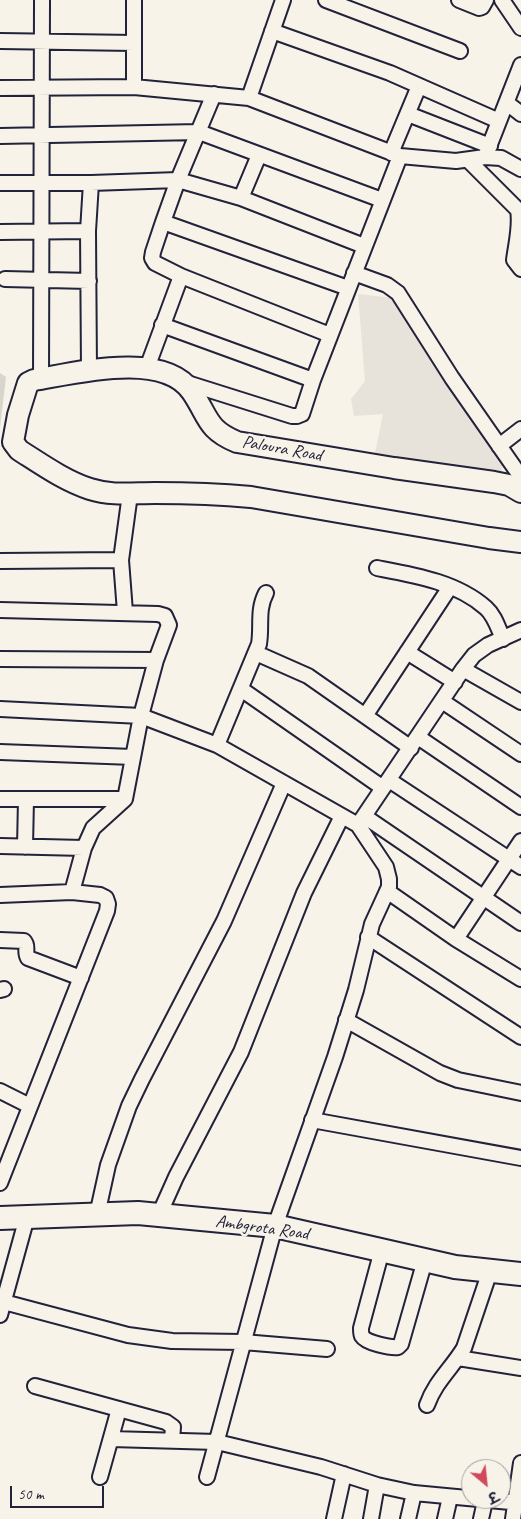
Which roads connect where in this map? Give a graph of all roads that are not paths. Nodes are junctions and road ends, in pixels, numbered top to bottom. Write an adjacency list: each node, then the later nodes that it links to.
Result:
1 (42, 0): 11 (street)
2 (134, 0): 12 (street)
3 (283, 0): 9 (street)
4 (326, 0): 13 (street)
5 (459, 0): 6 (street)
6 (486, 0)
7 (502, 0): 8 (street)
8 (521, 28)
9 (272, 31): 15 (street); 20 (street)
10 (0, 41): 11 (street)
11 (42, 42): 12 (street); 17 (street)
12 (134, 43): 18 (street)
13 (460, 51)
14 (521, 65): 21 (street)
15 (419, 86): 22 (street); 24 (street)
16 (0, 88): 17 (street)
17 (42, 88): 18 (street); 26 (street)
18 (134, 88): 19 (street)
19 (214, 94): 20 (street); 25 (street)
20 (249, 98): 29 (street)
21 (507, 104): 23 (street); 24 (street)
22 (408, 114): 28 (street); 29 (street)
23 (521, 114)
24 (499, 121): 28 (street)
25 (199, 132): 26 (street); 30 (street); 33 (street)
26 (42, 135): 27 (street); 35 (street)
27 (0, 136)
28 (488, 152): 31 (street); 32 (street)
29 (395, 154): 31 (street); 38 (street)
30 (259, 155): 37 (street); 38 (street)
31 (468, 160): 44 (street)
32 (521, 169)
33 (178, 180): 36 (street); 37 (street); 39 (street)
34 (0, 183): 35 (street)
35 (42, 183): 36 (street); 42 (street)
36 (91, 183): 40 (street)
37 (241, 198): 43 (street)
38 (382, 200): 43 (street)
39 (163, 222): 46 (street); 50 (street)
40 (88, 231): 42 (street); 49 (street)
41 (0, 232): 42 (street)
42 (41, 232): 48 (street)
43 (364, 246): 45 (street)
44 (521, 269)
45 (354, 273): 50 (street); 60 (street)
46 (181, 276): 51 (street); 52 (street)
47 (5, 279): 48 (street)
48 (41, 280): 49 (street); 55 (street)
49 (88, 281): 54 (street)
50 (348, 288): 52 (street)
51 (162, 325): 53 (street); 56 (street)
52 (330, 336): 56 (street)
53 (147, 368): 54 (main road); 57 (main road)
54 (89, 371): 55 (main road)
55 (41, 379): 59 (main road)
56 (313, 380): 57 (street)
57 (184, 382): 62 (main road, Paloura Road)
58 (521, 428): 60 (street)
59 (7, 444): 63 (main road)
60 (499, 446): 61 (street)
61 (521, 477)
62 (521, 492)
63 (130, 494): 64 (main road); 65 (street)
64 (521, 542)
65 (121, 560): 66 (street); 71 (street)
66 (0, 561)
67 (377, 568): 68 (street)
68 (450, 587): 72 (street); 73 (street)
69 (266, 593): 74 (street)
70 (0, 610): 71 (street)
71 (125, 612): 76 (street)
72 (515, 635): 77 (street)
73 (407, 652): 78 (street); 84 (street)
74 (256, 653): 79 (street); 84 (street)
75 (0, 659): 76 (street)
76 (156, 660): 83 (street)
77 (463, 669): 78 (street); 81 (street)
78 (455, 682): 80 (street)
79 (241, 689): 86 (street); 91 (street)
80 (442, 701): 85 (street); 88 (street)
81 (521, 702)
82 (0, 709): 83 (street)
83 (141, 716): 86 (street); 89 (street)
84 (365, 716): 85 (street)
85 (414, 743): 91 (street); 95 (street)
86 (217, 745): 90 (street)
87 (0, 752): 89 (street)
88 (521, 754)
89 (133, 757): 94 (street)
90 (284, 783): 96 (street); 122 (street)
91 (386, 784): 97 (street); 102 (street)
92 (0, 799): 93 (street)
93 (26, 799): 94 (street); 100 (street)
94 (125, 799): 101 (street)
95 (521, 807)
96 (342, 816): 97 (street); 123 (street)
97 (361, 821): 104 (street); 107 (street)
98 (521, 840): 102 (street)
99 (0, 846): 100 (street)
100 (26, 847): 101 (street)
101 (84, 848): 105 (street)
102 (508, 858): 103 (street); 107 (street)
103 (521, 867)
104 (387, 891): 109 (street); 110 (street)
105 (72, 892): 106 (street); 112 (street)
106 (0, 895)
107 (483, 897): 108 (street); 110 (street)
108 (521, 923)
109 (368, 937): 114 (street); 115 (street)
110 (456, 939): 113 (street)
111 (0, 940): 112 (street)
112 (81, 978): 118 (street)
113 (521, 979)
114 (346, 1020): 117 (street); 119 (street)
115 (521, 1038)
116 (0, 1091): 118 (street)
117 (521, 1093)
118 (30, 1106): 121 (street)
119 (312, 1120): 120 (street); 126 (street)
120 (521, 1158)
121 (0, 1183)
122 (97, 1215): 123 (main road, Ambgrota Road); 124 (main road, Ambgrota Road)
123 (159, 1215): 126 (main road, Ambgrota Road)
124 (27, 1217): 125 (main road, Ambgrota Road); 131 (street)
125 (0, 1218)
126 (275, 1226): 127 (main road, Ambgrota Road); 133 (street)
127 (382, 1250): 128 (main road, Ambgrota Road); 128 (street)
128 (425, 1260): 129 (main road, Ambgrota Road)
129 (490, 1271): 130 (main road, Ambgrota Road); 135 (street)
130 (521, 1274)
131 (2, 1301): 132 (street); 133 (street)
132 (0, 1315)
133 (243, 1342): 134 (street); 142 (street)
134 (327, 1349)
135 (458, 1358): 136 (street); 138 (street)
136 (521, 1368)
137 (35, 1386): 139 (street)
138 (427, 1405)
139 (119, 1409): 140 (street); 141 (street)
140 (111, 1439): 141 (street); 145 (street)
141 (172, 1440): 142 (street)
142 (217, 1442): 144 (street); 146 (street)
143 (521, 1463): 151 (street)
144 (344, 1474): 147 (street); 152 (street)
145 (100, 1477)
146 (207, 1477)
147 (377, 1484): 148 (street); 153 (street)
148 (414, 1493): 149 (street); 154 (street)
149 (450, 1497): 150 (street); 155 (street)
150 (461, 1498)
151 (518, 1503): 156 (street)
152 (334, 1519)
153 (371, 1519)
154 (408, 1519)
155 (445, 1519)
156 (513, 1519)

